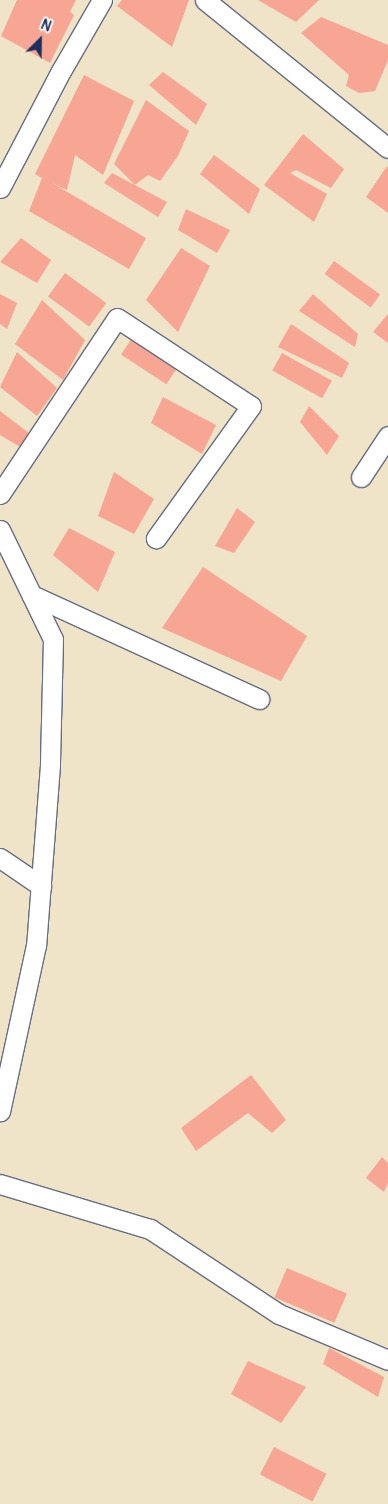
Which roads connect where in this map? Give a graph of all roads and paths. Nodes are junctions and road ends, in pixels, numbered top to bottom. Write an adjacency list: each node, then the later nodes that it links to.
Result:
1 (102, 0): 4 (street)
2 (205, 0): 3 (street)
3 (388, 148)
4 (0, 188)
5 (388, 436): 6 (street)
6 (360, 477)
7 (0, 494): 9 (street)
8 (0, 530): 10 (street)
9 (156, 538)
10 (32, 596): 11 (street); 13 (street)
11 (259, 699)
12 (0, 858): 13 (street)
13 (41, 886): 14 (street)
14 (0, 1110)
15 (0, 1184): 16 (street)
16 (388, 1360)

